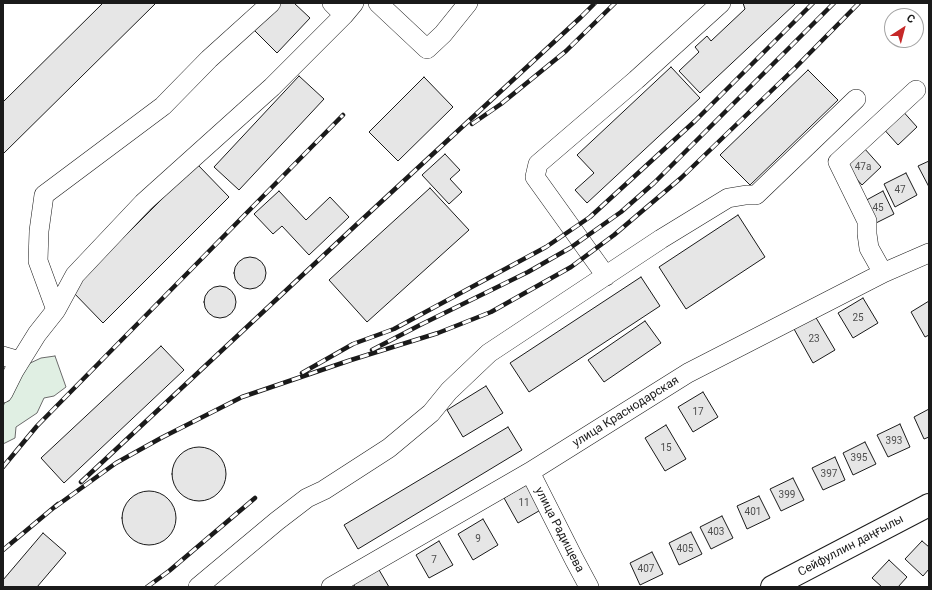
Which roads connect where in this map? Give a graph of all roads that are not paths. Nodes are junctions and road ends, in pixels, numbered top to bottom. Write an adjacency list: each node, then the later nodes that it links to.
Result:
1 (271, 3): 11 (street)
2 (378, 3): 3 (street)
3 (468, 3)
4 (720, 3): 10 (street)
5 (343, 7): 11 (street)
6 (916, 90): 9 (street)
7 (856, 99): 10 (street)
8 (929, 253): 9 (street, улица Краснодарская)
9 (883, 273): 14 (street, улица Краснодарская)
10 (606, 276): 16 (street)
11 (56, 310): 12 (street)
12 (12, 359): 13 (street)
13 (3, 393)
14 (530, 472): 17 (street, улица Краснодарская); 18 (street, улица Радищева)
15 (929, 505): 19 (main road, Сейфуллин даңғылы)
16 (198, 587)
17 (331, 587)
18 (589, 587)
19 (772, 587)

